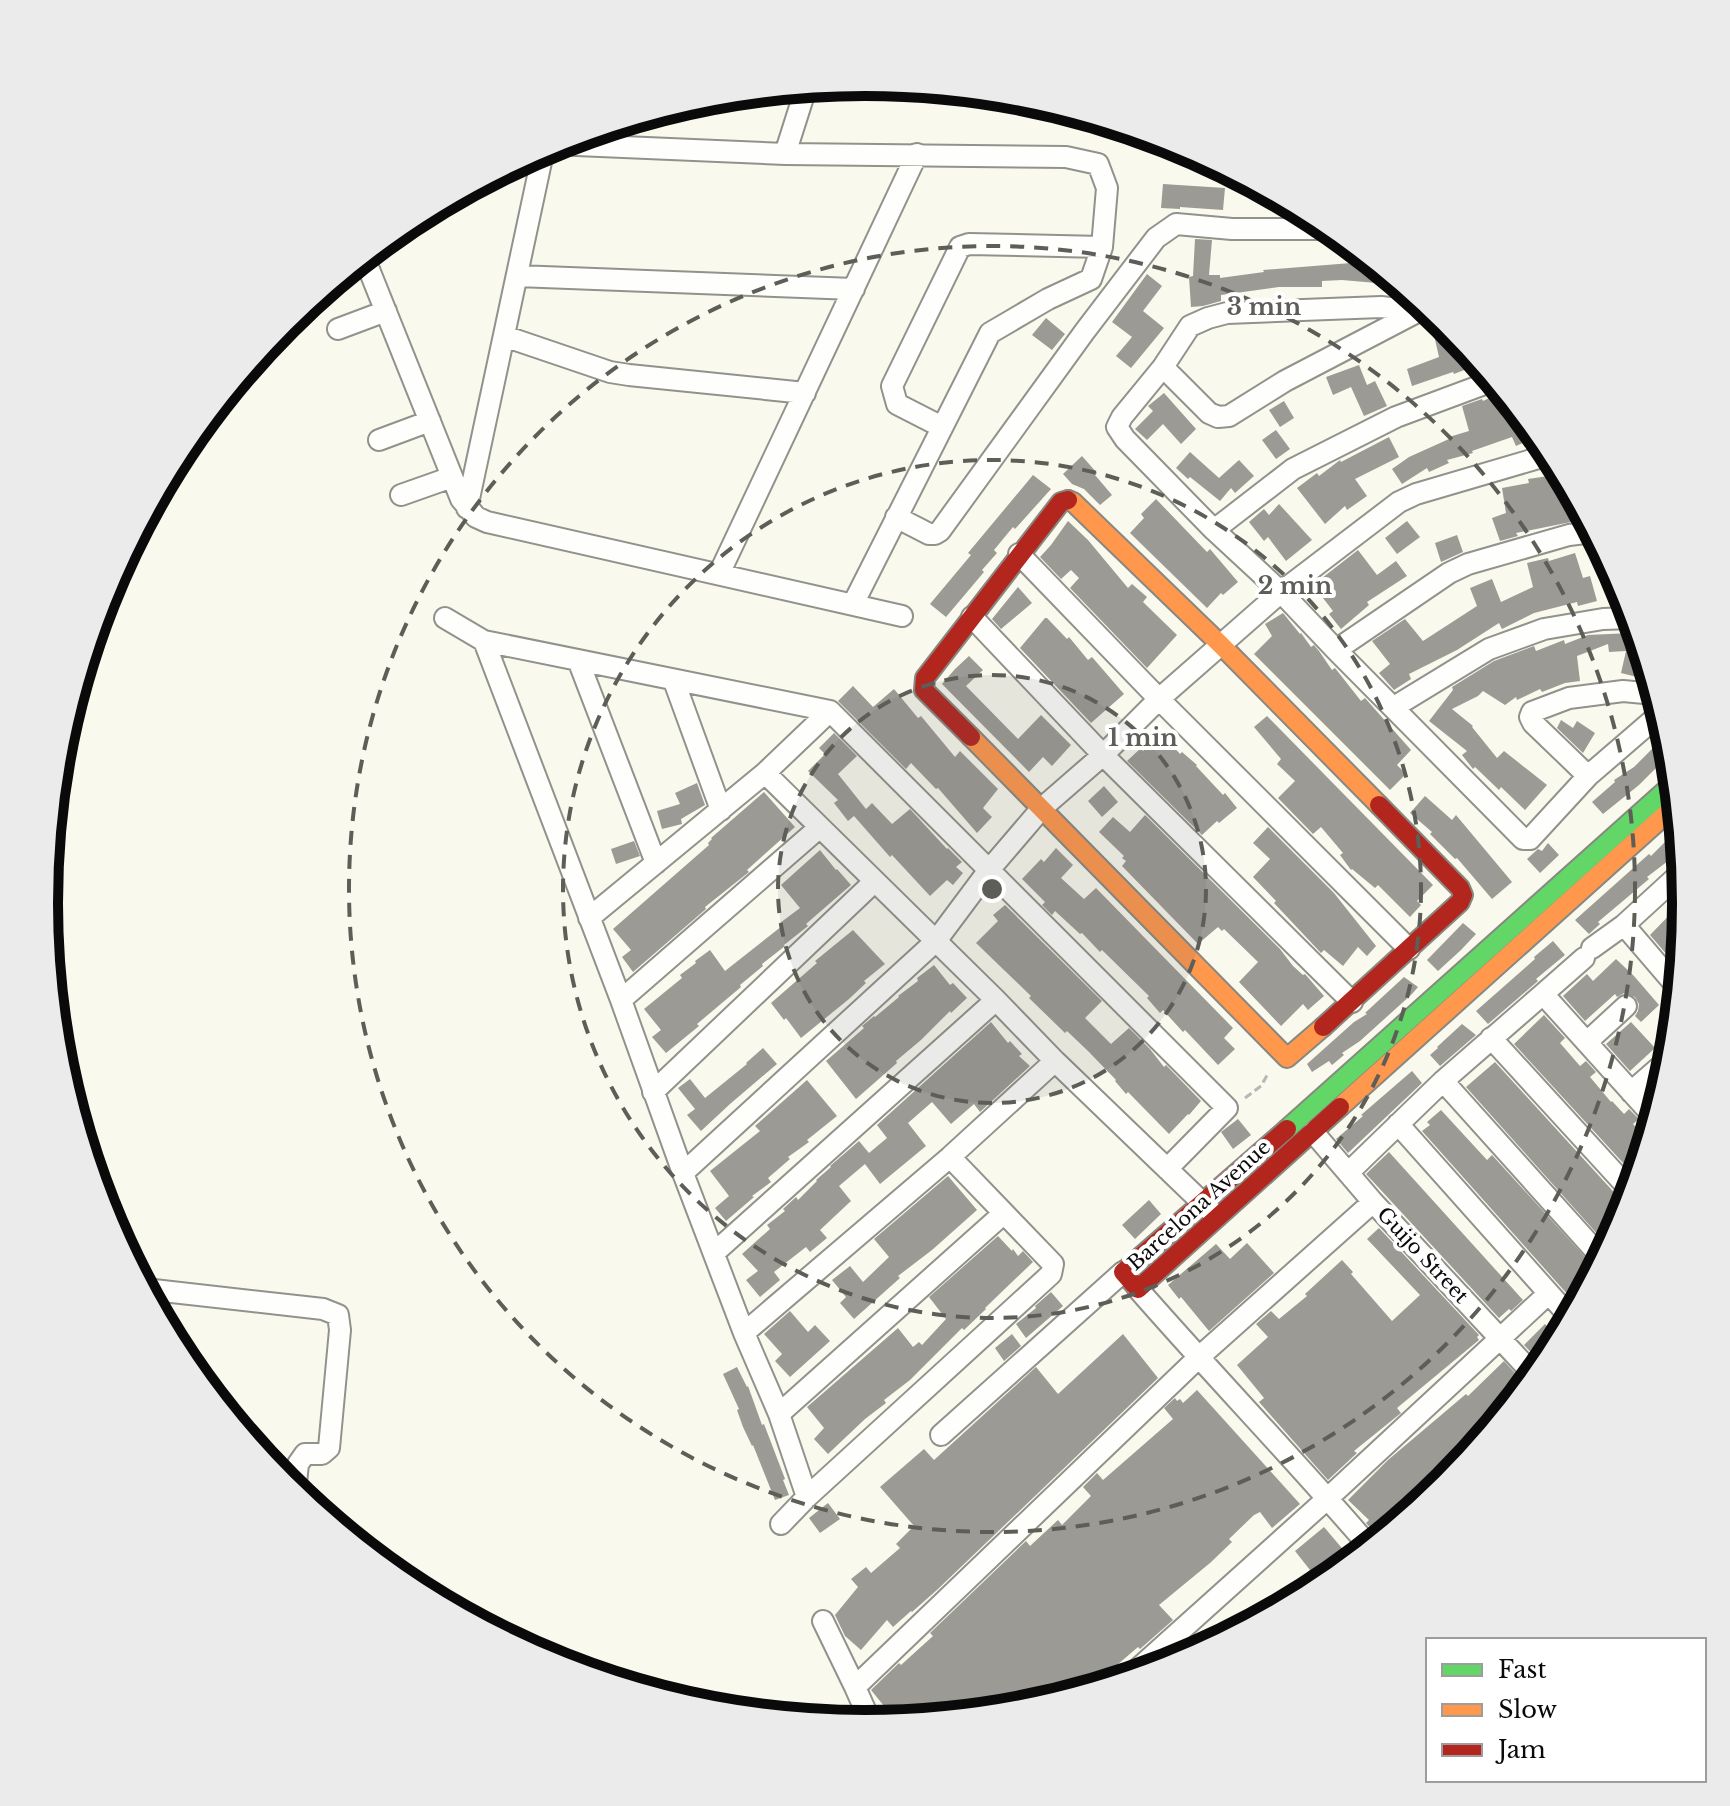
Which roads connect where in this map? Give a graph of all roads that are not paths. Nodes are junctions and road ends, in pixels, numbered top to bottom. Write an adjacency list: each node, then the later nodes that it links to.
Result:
1 (803, 99): 3 (street)
2 (588, 146): 3 (street)
3 (785, 154): 4 (street)
4 (917, 154): 7 (street); 11 (street)
5 (541, 164): 9 (street)
6 (1308, 229): 12 (street)
7 (1102, 247): 10 (street); 22 (street)
8 (368, 268): 13 (street)
9 (517, 276): 11 (street); 17 (street)
10 (1091, 279): 12 (street); 22 (street)
11 (854, 289): 20 (street)
12 (1116, 292): 28 (street)
13 (386, 311): 16 (street); 21 (street)
14 (1413, 311): 18 (street)
15 (1418, 316): 18 (street)
16 (338, 329)
17 (504, 336): 20 (street); 27 (street)
18 (1163, 367): 29 (street)
19 (1483, 385): 29 (street)
20 (805, 393): 32 (street)
21 (430, 421): 23 (street); 25 (street)
22 (942, 427): 28 (street)
23 (379, 440)
24 (1538, 458): 33 (street)
25 (452, 477): 26 (street); 27 (street)
26 (401, 495)
27 (467, 508): 32 (street)
28 (896, 517): 34 (street)
29 (1214, 530): 33 (street)
30 (1582, 533): 41 (street)
31 (1019, 554): 36 (street); 40 (street); 45 (street)
32 (719, 574): 34 (street)
33 (1281, 592): 40 (street); 41 (street)
34 (853, 604): 35 (street)
35 (902, 616)
36 (972, 617): 49 (street); 53 (street)
37 (445, 618): 39 (street)
38 (1620, 618): 46 (street)
39 (484, 641): 42 (street); 61 (street)
40 (1221, 645): 45 (street); 64 (street)
41 (1336, 650): 46 (street)
42 (578, 660): 43 (street); 57 (street)
43 (674, 681): 47 (street); 54 (street)
44 (1645, 693): 51 (street)
45 (1159, 699): 49 (street); 64 (street)
46 (1394, 707): 51 (street)
47 (830, 711): 50 (street); 58 (street)
48 (1651, 722): 51 (street)
49 (1103, 755): 53 (street); 69 (street)
50 (765, 773): 54 (street); 56 (street)
51 (1588, 776)
52 (1664, 792): 87 (street, Barcelona Avenue)
53 (1042, 808): 58 (street); 69 (street)
54 (721, 810): 57 (street)
55 (1666, 814): 80 (street, Barcelona Avenue)
56 (820, 827): 59 (street); 67 (street)
57 (656, 863): 61 (street)
58 (989, 870): 63 (street); 82 (street)
59 (875, 881): 63 (street); 76 (street)
60 (1671, 882): 62 (street)
61 (589, 918): 67 (street)
62 (1624, 925): 65 (street); 66 (street)
63 (936, 941): 68 (street); 83 (street)
64 (1409, 949): 69 (street)
65 (1668, 976)
66 (1543, 994): 71 (street); 72 (street)
67 (621, 1000): 76 (street)
68 (996, 1000): 73 (street); 90 (street)
69 (1352, 1002)
70 (1626, 1006): 72 (street)
71 (1491, 1038): 75 (street); 85 (street)
72 (1587, 1042): 77 (street)
73 (1055, 1061): 81 (street); 82 (street)
74 (1653, 1073): 77 (street)
75 (1443, 1081): 79 (street); 89 (street)
76 (653, 1092): 83 (street)
77 (1631, 1092): 78 (street)
78 (1646, 1108)
79 (1398, 1124): 84 (street); 94 (street)
80 (1313, 1132): 84 (street, Guijo Street); 87 (street, Barcelona Avenue)
81 (950, 1157): 88 (street); 96 (street)
82 (1167, 1169): 87 (street)
83 (683, 1173): 90 (street)
84 (1348, 1173): 86 (street, Guijo Street)
85 (1622, 1181)
86 (1373, 1202): 97 (street, Guijo Street); 98 (street)
87 (1210, 1210): 91 (street, Barcelona Avenue); 92 (street, Barcelona Avenue)
88 (1003, 1214): 100 (street); 103 (street)
89 (1594, 1249)
90 (714, 1253): 96 (street)
91 (1123, 1272): 92 (street, Barcelona Avenue); 101 (street)
92 (1138, 1289): 98 (street)
93 (158, 1290): 102 (street)
94 (1548, 1294): 95 (street); 97 (street)
95 (1563, 1309)
96 (744, 1333): 100 (street)
97 (1501, 1339): 99 (street, Guijo Street); 104 (street)
98 (1198, 1358): 104 (street); 109 (street)
99 (1525, 1366)
100 (779, 1414): 103 (street)
101 (941, 1435)
102 (297, 1476)
103 (807, 1497): 105 (street)
104 (1328, 1498): 106 (street); 108 (street)
105 (781, 1524)
106 (1362, 1538)
107 (823, 1621): 109 (street)
108 (1151, 1657)
109 (855, 1687): 110 (street)
110 (865, 1710)

